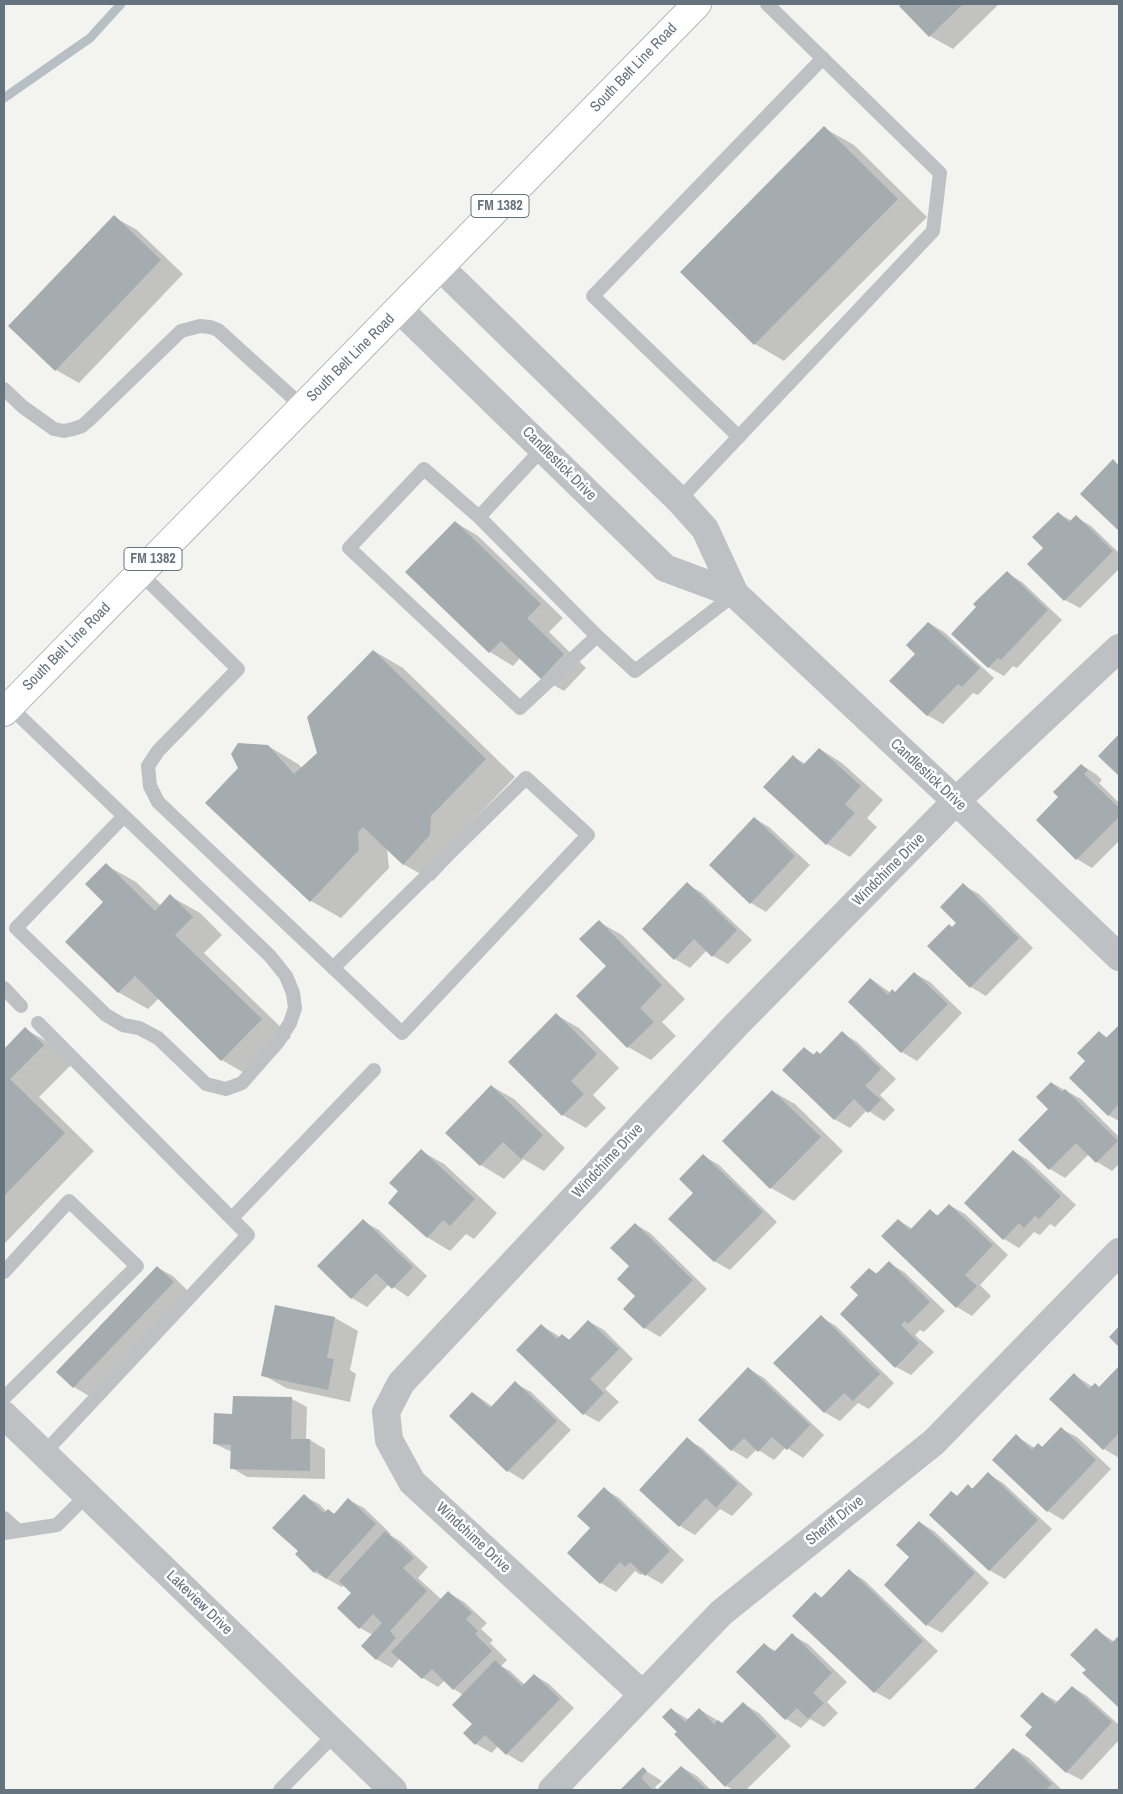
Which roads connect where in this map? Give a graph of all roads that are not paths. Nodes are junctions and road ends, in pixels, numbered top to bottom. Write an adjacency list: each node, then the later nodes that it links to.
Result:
1 (697, 4): 4 (main road, South Belt Line Road / FM 1382)
2 (768, 4): 3 (lane)
3 (823, 58): 8 (lane); 8 (lane)
4 (440, 267): 5 (main road, South Belt Line Road / FM 1382); 10 (street, Candlestick Drive)
5 (400, 308): 7 (main road, South Belt Line Road / FM 1382); 9 (street, Candlestick Drive)
6 (4, 389): 7 (lane)
7 (303, 407): 12 (main road, South Belt Line Road / FM 1382)
8 (738, 437): 10 (lane)
9 (543, 448): 11 (lane); 13 (street, Candlestick Drive)
10 (680, 500): 13 (street, Candlestick Drive)
11 (479, 517): 14 (lane); 14 (lane)
12 (140, 573): 16 (main road, South Belt Line Road / FM 1382); 20 (lane)
13 (735, 594): 14 (lane); 17 (street, Candlestick Drive)
14 (597, 636)
15 (1119, 648): 17 (street, Windchime Drive)
16 (6, 709): 18 (lane)
17 (956, 801): 19 (street, Candlestick Drive); 34 (street, Windchime Drive)
18 (124, 816): 18 (lane)
19 (1119, 958)
20 (333, 968): 20 (lane)
21 (4, 988): 22 (lane)
22 (21, 1006)
23 (38, 1023): 25 (lane)
24 (374, 1070): 25 (lane)
25 (232, 1218): 30 (lane)
26 (1119, 1252): 34 (street, Sheriff Drive)
27 (4, 1272): 28 (lane)
28 (4, 1398)
29 (4, 1415): 30 (street, Lakeview Drive)
30 (44, 1453): 31 (street, Lakeview Drive)
31 (87, 1495): 33 (lane); 35 (street, Lakeview Drive)
32 (4, 1518): 33 (lane)
33 (11, 1532)
34 (642, 1694): 38 (street, Sheriff Drive)
35 (335, 1734): 36 (lane); 37 (street, Lakeview Drive)
36 (280, 1790)
37 (393, 1790)
38 (552, 1790)

